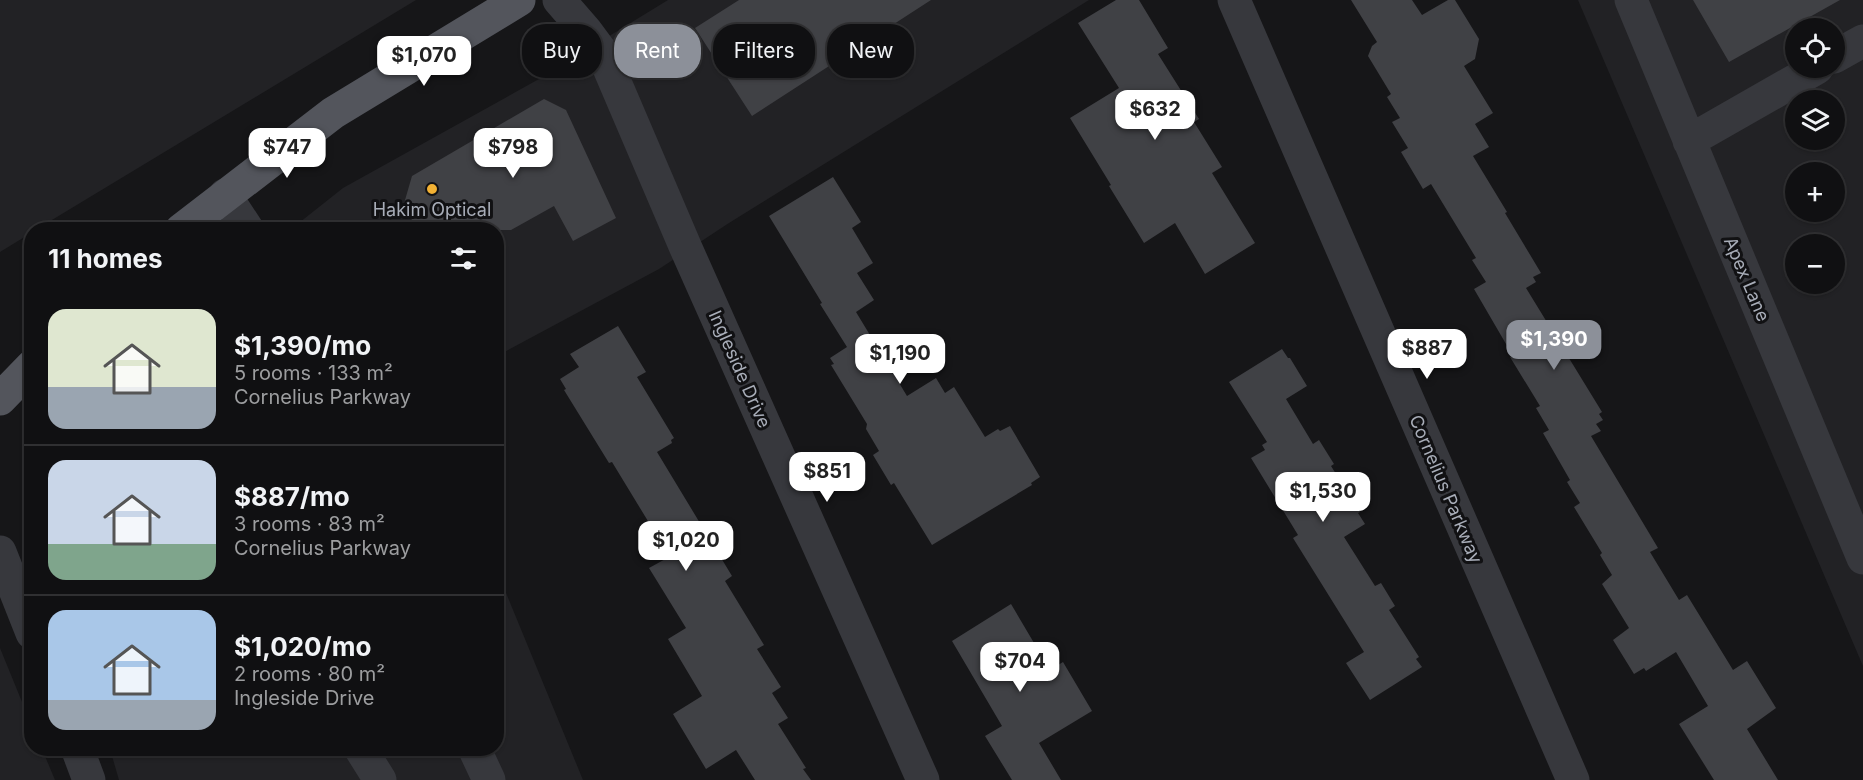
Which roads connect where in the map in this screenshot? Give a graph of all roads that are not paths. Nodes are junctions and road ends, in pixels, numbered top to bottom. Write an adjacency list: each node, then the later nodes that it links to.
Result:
1 (519, 0): 9 (main road)
2 (559, 0): 23 (street, Ingleside Drive)
3 (1234, 0): 24 (street, Cornelius Parkway)
4 (1631, 0): 8 (street, Apex Lane)
5 (1863, 41): 6 (street)
6 (1845, 51)
7 (1799, 78): 8 (street)
8 (1689, 141): 15 (street, Apex Lane)
9 (225, 195): 10 (main road); 11 (street)
10 (191, 222)
11 (243, 222)
12 (24, 374): 13 (main road)
13 (0, 399)
14 (0, 552): 16 (street)
15 (1863, 558)
16 (24, 613)
17 (80, 756): 20 (street)
18 (365, 756): 21 (street)
19 (478, 756): 22 (street)
20 (89, 780)
21 (380, 780)
22 (489, 780)
23 (923, 780)
24 (1573, 780)

